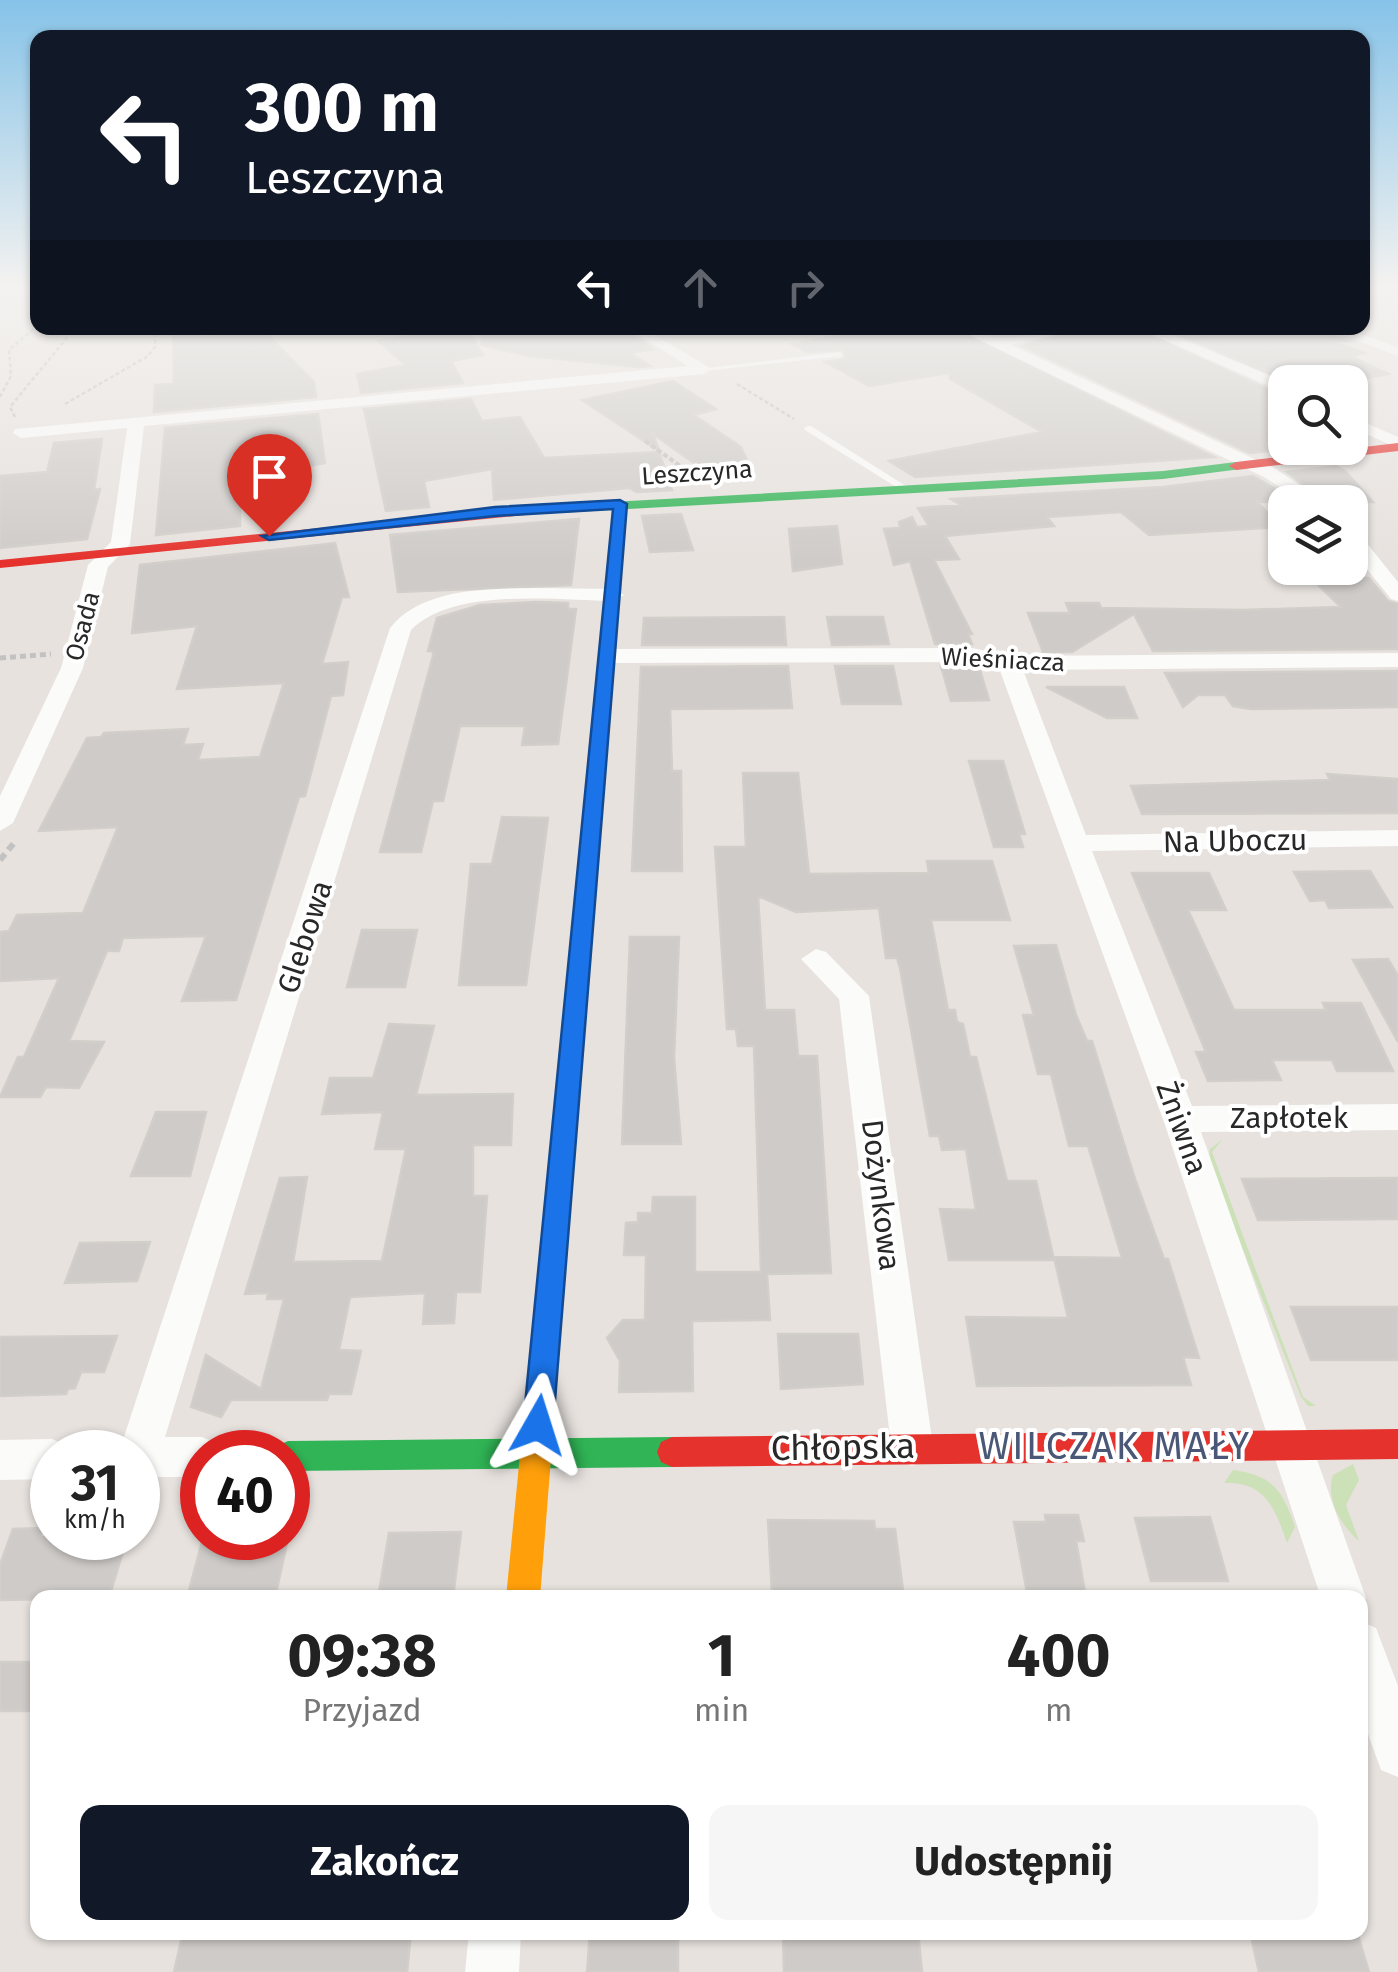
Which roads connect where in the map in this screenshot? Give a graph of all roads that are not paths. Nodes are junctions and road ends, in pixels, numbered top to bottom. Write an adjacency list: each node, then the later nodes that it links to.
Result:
1 (612, 378): 3 (street)
2 (1068, 378): 8 (street)
3 (136, 425): 4 (street); 12 (street, Osada)
4 (19, 428)
5 (808, 428): 10 (lane)
6 (1368, 429): 7 (street)
7 (1398, 445): 8 (street, Leszczyna)
8 (1255, 467): 9 (street); 10 (street, Leszczyna)
9 (1286, 485)
10 (904, 488): 11 (street, Leszczyna)
11 (620, 504): 12 (street, Leszczyna); 15 (street)
12 (112, 552): 14 (street, Leszczyna); 20 (street, Osada)
13 (1368, 558): 16 (street)
14 (0, 564)
15 (614, 595): 17 (street); 26 (street, Glebowa)
16 (1398, 595)
17 (608, 656): 19 (street, Wieśniacza); 30 (street)
18 (1398, 660): 19 (street, Wieśniacza)
19 (1010, 663): 22 (street, Żniwna)
20 (0, 823)
21 (1398, 838): 22 (street, Na Uboczu)
22 (1072, 843): 25 (street, Żniwna)
23 (816, 959): 29 (street, Dożynkowa)
24 (1398, 1117): 25 (street, Zapłotek)
25 (1180, 1119): 27 (street, Żniwna)
26 (147, 1430)
27 (1290, 1444): 28 (street, Chłopska); 29 (street, Chłopska); 35 (street, Żniwna)
28 (1398, 1444)
29 (912, 1446): 30 (street, Chłopska)
30 (535, 1453): 31 (street, Chłopska); 34 (street)
31 (310, 1456)
32 (30, 1459): 33 (street)
33 (0, 1460)
34 (524, 1590)
35 (1341, 1590)
36 (1368, 1667): 37 (street)
37 (1398, 1753)
38 (494, 1940): 39 (street)
39 (492, 1972)

